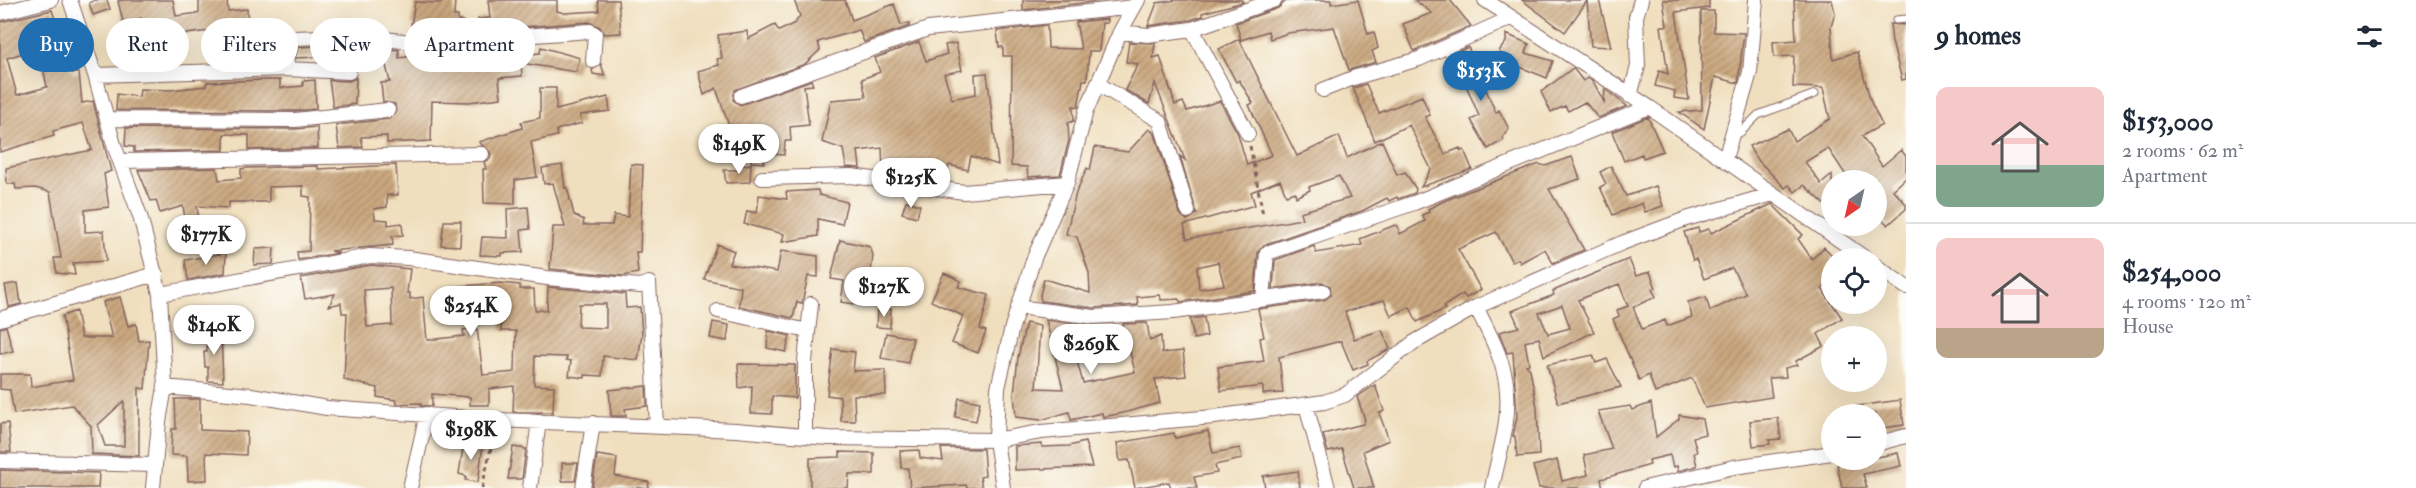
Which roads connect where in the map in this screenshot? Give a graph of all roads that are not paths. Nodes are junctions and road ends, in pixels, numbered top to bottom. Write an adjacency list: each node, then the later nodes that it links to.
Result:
1 (51, 0): 8 (street)
2 (70, 0): 17 (street)
3 (1275, 0): 12 (street)
4 (1485, 0): 9 (street)
5 (1641, 0): 22 (street)
6 (1756, 0): 27 (street)
7 (1136, 4): 13 (street); 21 (street)
8 (0, 13)
9 (1511, 18): 19 (street); 22 (street)
10 (1906, 19): 11 (lane)
11 (1896, 20)
12 (1192, 29): 13 (street); 26 (street)
13 (1120, 32): 18 (street)
14 (298, 38): 15 (street)
15 (593, 61)
16 (201, 72): 17 (street)
17 (95, 75): 25 (street)
18 (1098, 84): 32 (street); 34 (street)
19 (1323, 90)
20 (1815, 94): 27 (lane)
21 (741, 96)
22 (1630, 96): 23 (street)
23 (1649, 107): 29 (street); 41 (street)
24 (388, 110): 25 (street)
25 (107, 119): 30 (street)
26 (1248, 134)
27 (1731, 137): 29 (street)
28 (482, 154): 30 (street)
29 (1725, 159): 33 (street)
30 (121, 161): 37 (street)
31 (762, 178): 32 (street)
32 (1067, 183): 43 (street)
33 (1773, 194): 35 (street); 44 (street)
34 (1188, 212)
35 (1851, 248)
36 (1887, 273): 38 (street)
37 (156, 274): 40 (street); 46 (street)
38 (1906, 286)
39 (1323, 291): 41 (street)
40 (160, 294): 48 (street); 53 (street)
41 (1263, 299): 43 (street)
42 (811, 304): 47 (street)
43 (1018, 307): 56 (street)
44 (1476, 308): 49 (street); 67 (street)
45 (718, 311): 47 (street)
46 (0, 320)
47 (808, 331): 54 (street)
48 (165, 387): 50 (street); 60 (street)
49 (1306, 405): 56 (street); 66 (street)
50 (427, 414): 51 (street); 62 (street)
51 (539, 421): 52 (street); 63 (street)
52 (593, 423): 53 (street); 64 (street)
53 (657, 425): 54 (street)
54 (805, 434): 56 (street)
55 (1906, 436): 57 (street)
56 (996, 440): 65 (street)
57 (1887, 441)
58 (1821, 455): 68 (street)
59 (0, 461): 60 (street)
60 (154, 465): 61 (street)
61 (153, 488)
62 (410, 488)
63 (530, 488)
64 (583, 488)
65 (1003, 488)
66 (1328, 488)
67 (1492, 488)
68 (1645, 488)

